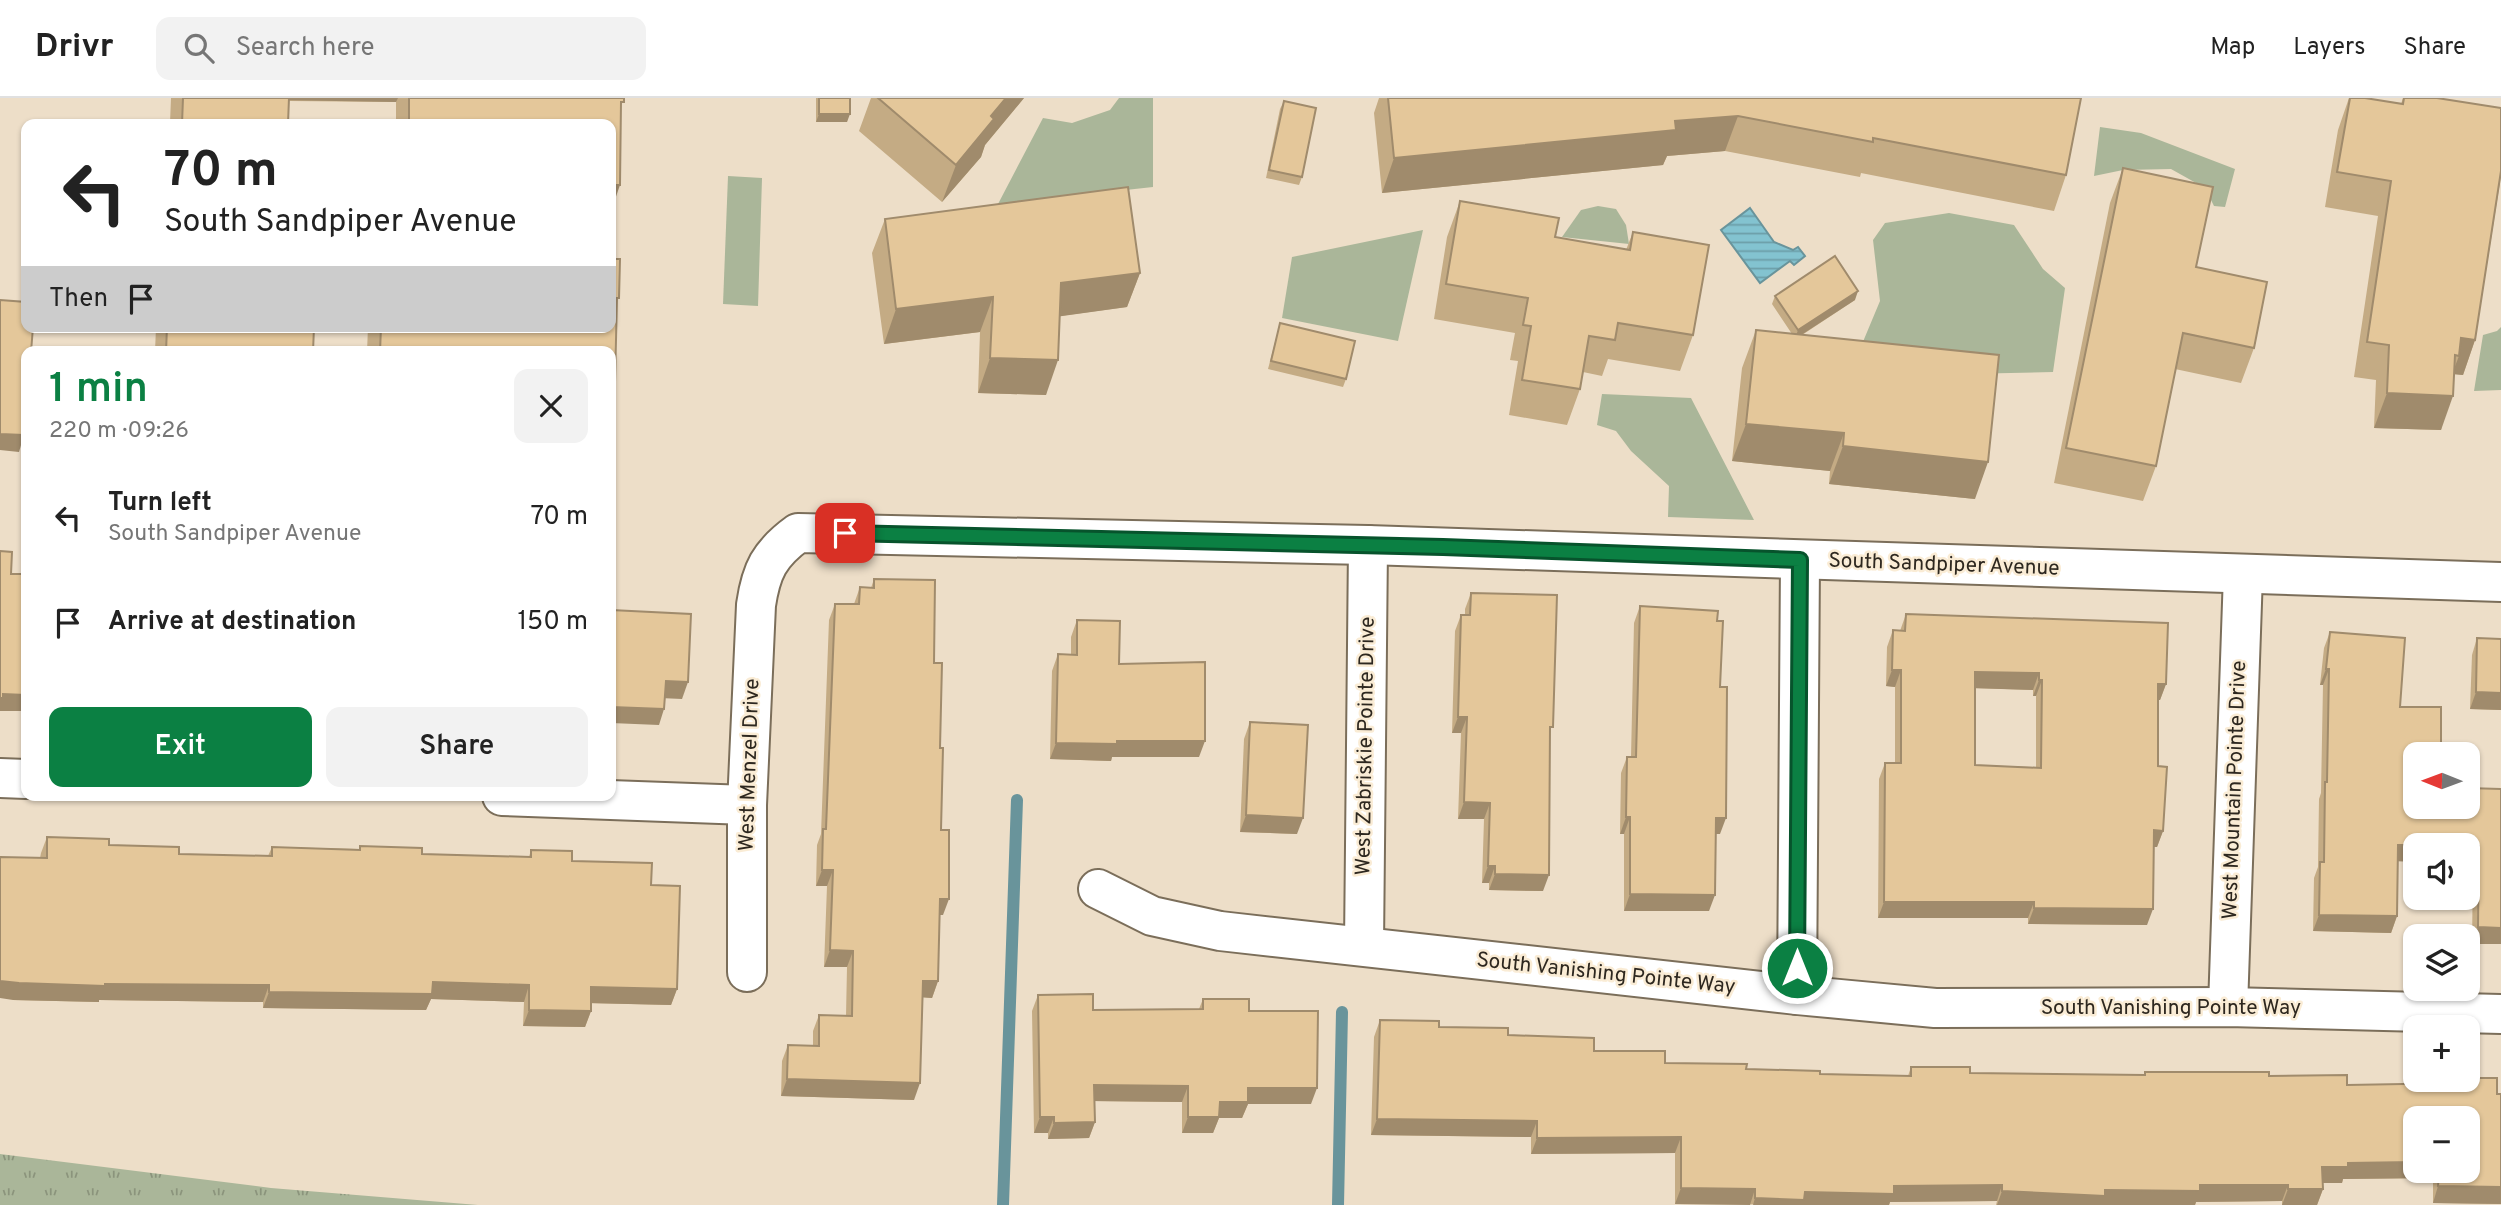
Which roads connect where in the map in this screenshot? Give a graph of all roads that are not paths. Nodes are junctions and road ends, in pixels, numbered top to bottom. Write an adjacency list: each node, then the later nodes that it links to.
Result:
1 (1368, 545): 2 (street, South Sandpiper Avenue); 3 (street, South Sandpiper Avenue); 11 (street, West Zabriskie Pointe Drive)
2 (1800, 560): 4 (street, South Sandpiper Avenue); 13 (street)
3 (769, 561): 9 (street, West Menzel Drive)
4 (2243, 574): 5 (street, South Sandpiper Avenue); 14 (street, West Mountain Pointe Drive)
5 (2501, 582)
6 (0, 778): 7 (street)
7 (21, 779)
8 (616, 800): 9 (street)
9 (747, 805): 12 (street, West Menzel Drive)
10 (1098, 889): 11 (street, South Vanishing Pointe Way)
11 (1364, 946): 13 (street, South Vanishing Pointe Way)
12 (747, 972)
13 (1797, 995): 14 (street, South Vanishing Pointe Way)
14 (2228, 1007): 15 (street, South Vanishing Pointe Way)
15 (2501, 1014)

